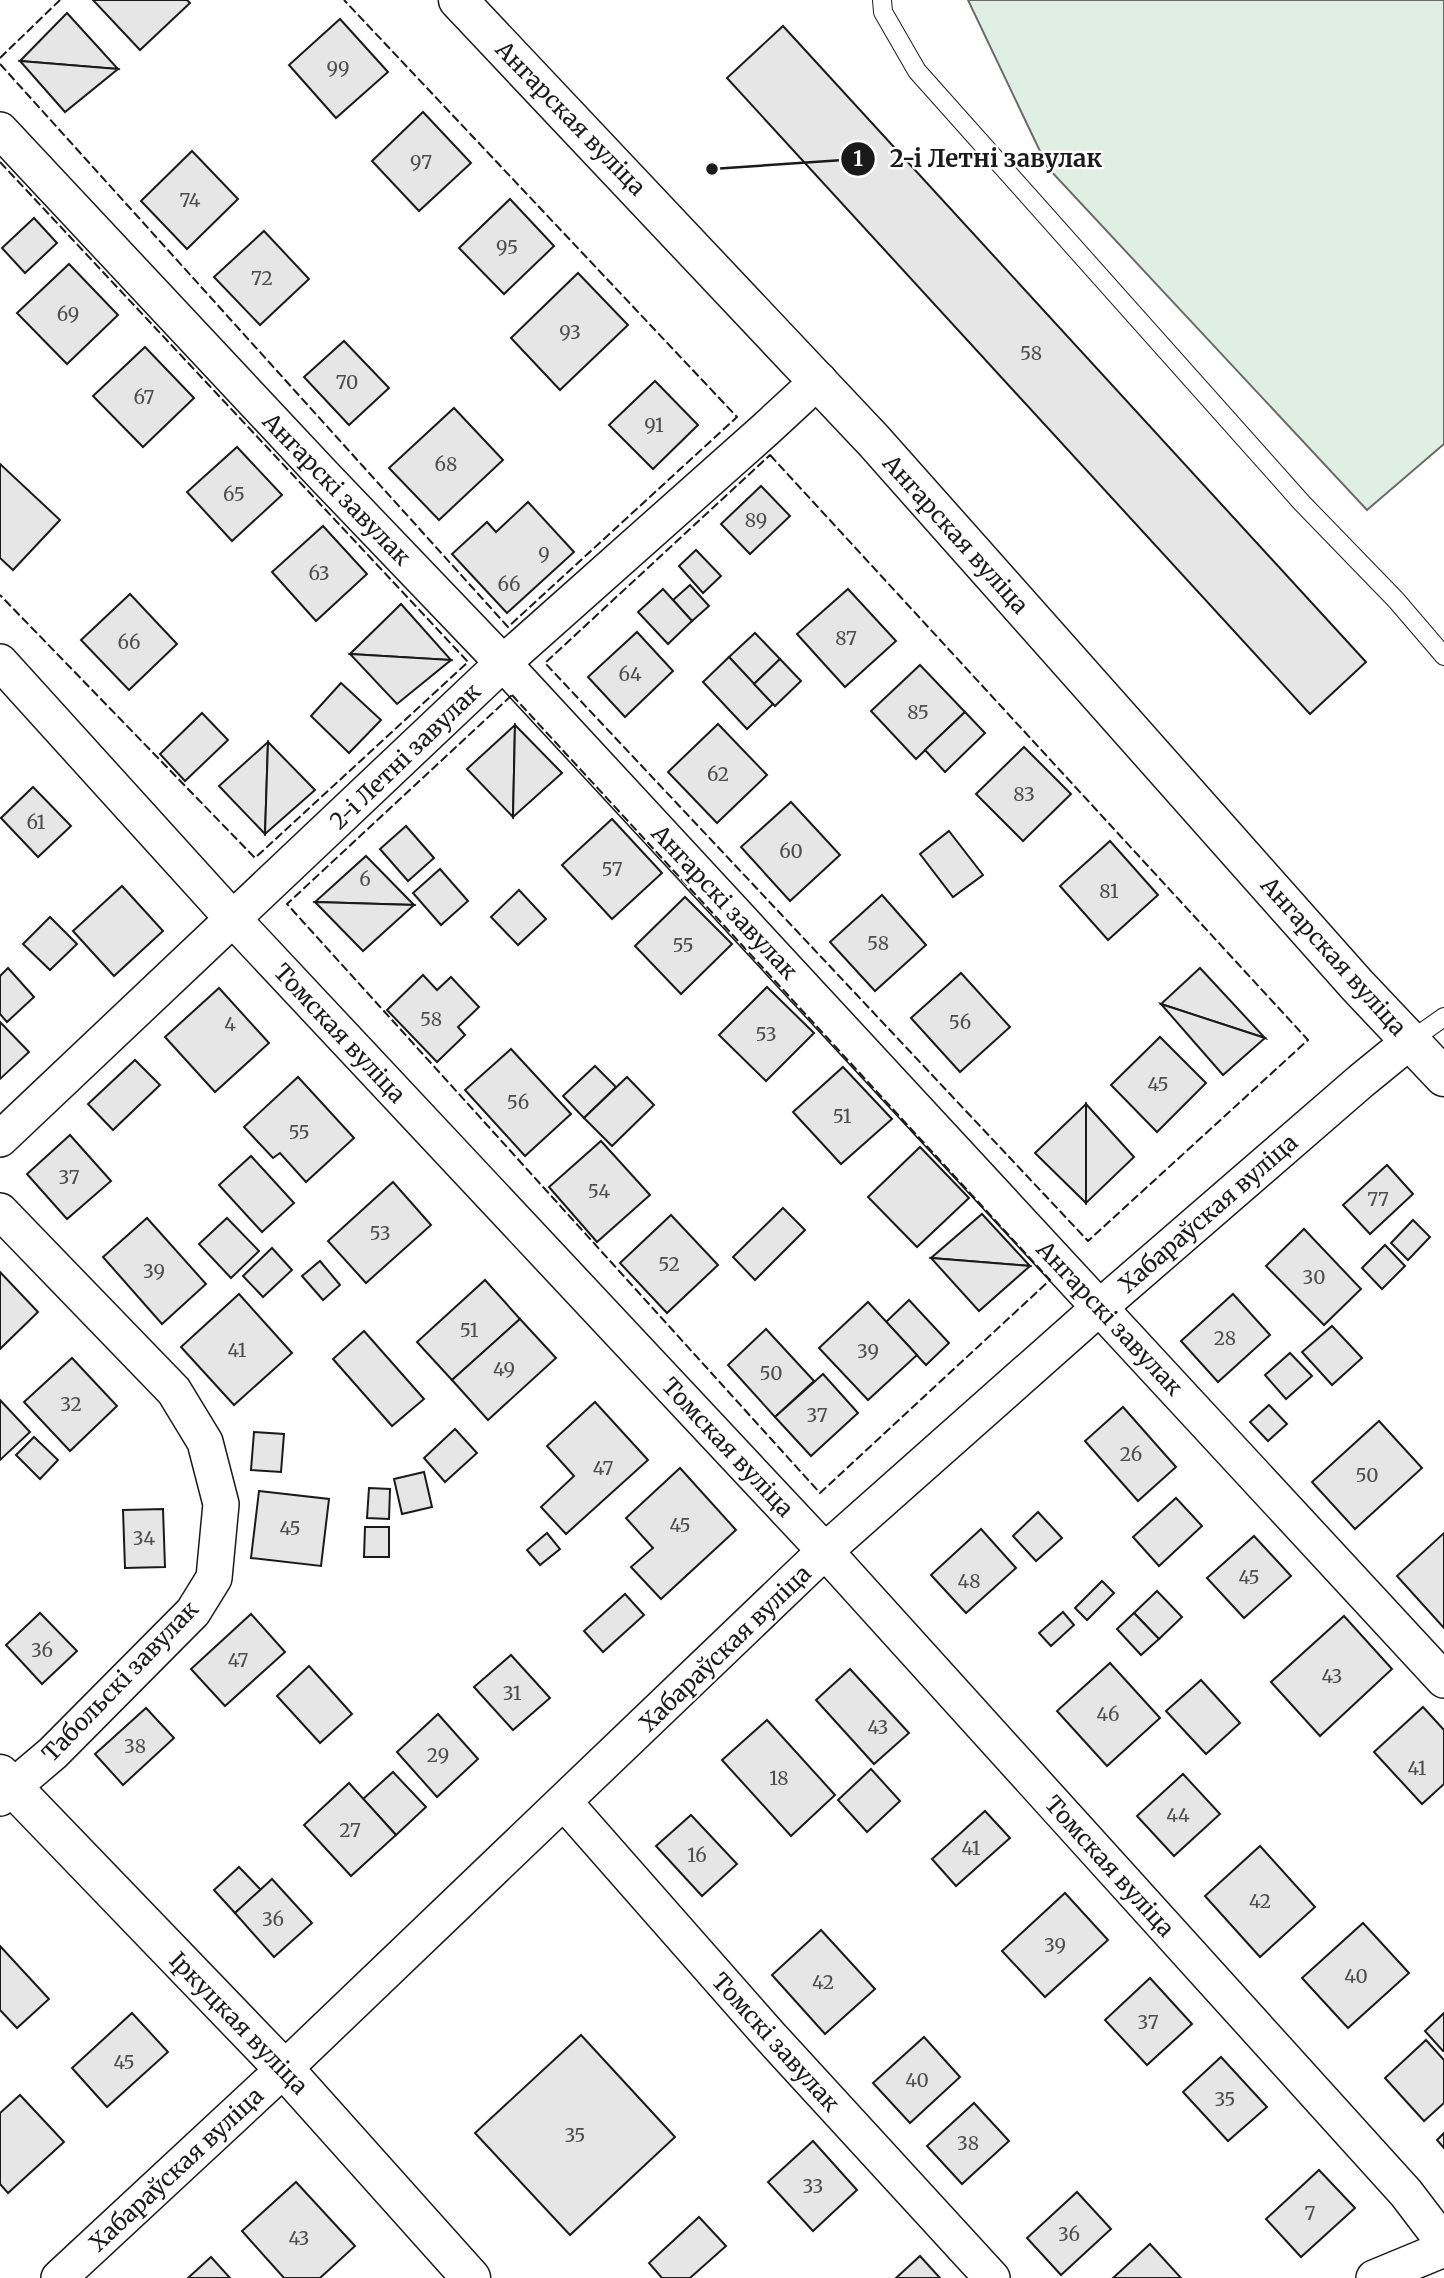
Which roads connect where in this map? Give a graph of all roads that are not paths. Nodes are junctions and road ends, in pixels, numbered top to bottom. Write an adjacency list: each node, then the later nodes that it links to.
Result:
1 (458, 0): 4 (main road, Ангарская вуліца)
2 (882, 0): 5 (lane)
3 (0, 130): 7 (street, Ангарскі завулак)
4 (818, 380): 7 (street, 2-і Летні завулак); 10 (main road, Ангарская вуліца)
5 (1444, 656)
6 (0, 662): 8 (street, Томская вуліца)
7 (503, 663): 8 (street, 2-і Летні завулак); 14 (street, Ангарскі завулак)
8 (233, 919): 12 (street, 2-і Летні завулак); 15 (street, Томская вуліца)
9 (1444, 1017): 10 (lane)
10 (1410, 1041): 11 (main road, Ангарская вуліца); 14 (street, Хабараўская вуліца)
11 (1444, 1077)
12 (0, 1139)
13 (0, 1211): 17 (street, Табольскі завулак)
14 (1100, 1307): 15 (street, Хабараўская вуліца); 16 (street, Ангарскі завулак)
15 (825, 1551): 18 (street, Хабараўская вуліца); 20 (street, Томская вуліца)
16 (1444, 1680)
17 (4, 1786): 19 (main road, Іркуцкая вуліца)
18 (564, 1802): 19 (street, Хабараўская вуліца); 24 (street, Томскі завулак)
19 (284, 2069): 22 (street, Хабараўская вуліца); 23 (main road, Іркуцкая вуліца)
20 (1444, 2243)
21 (1444, 2249): 25 (street)
22 (59, 2278)
23 (471, 2278)
24 (992, 2278)
25 (1374, 2278)

